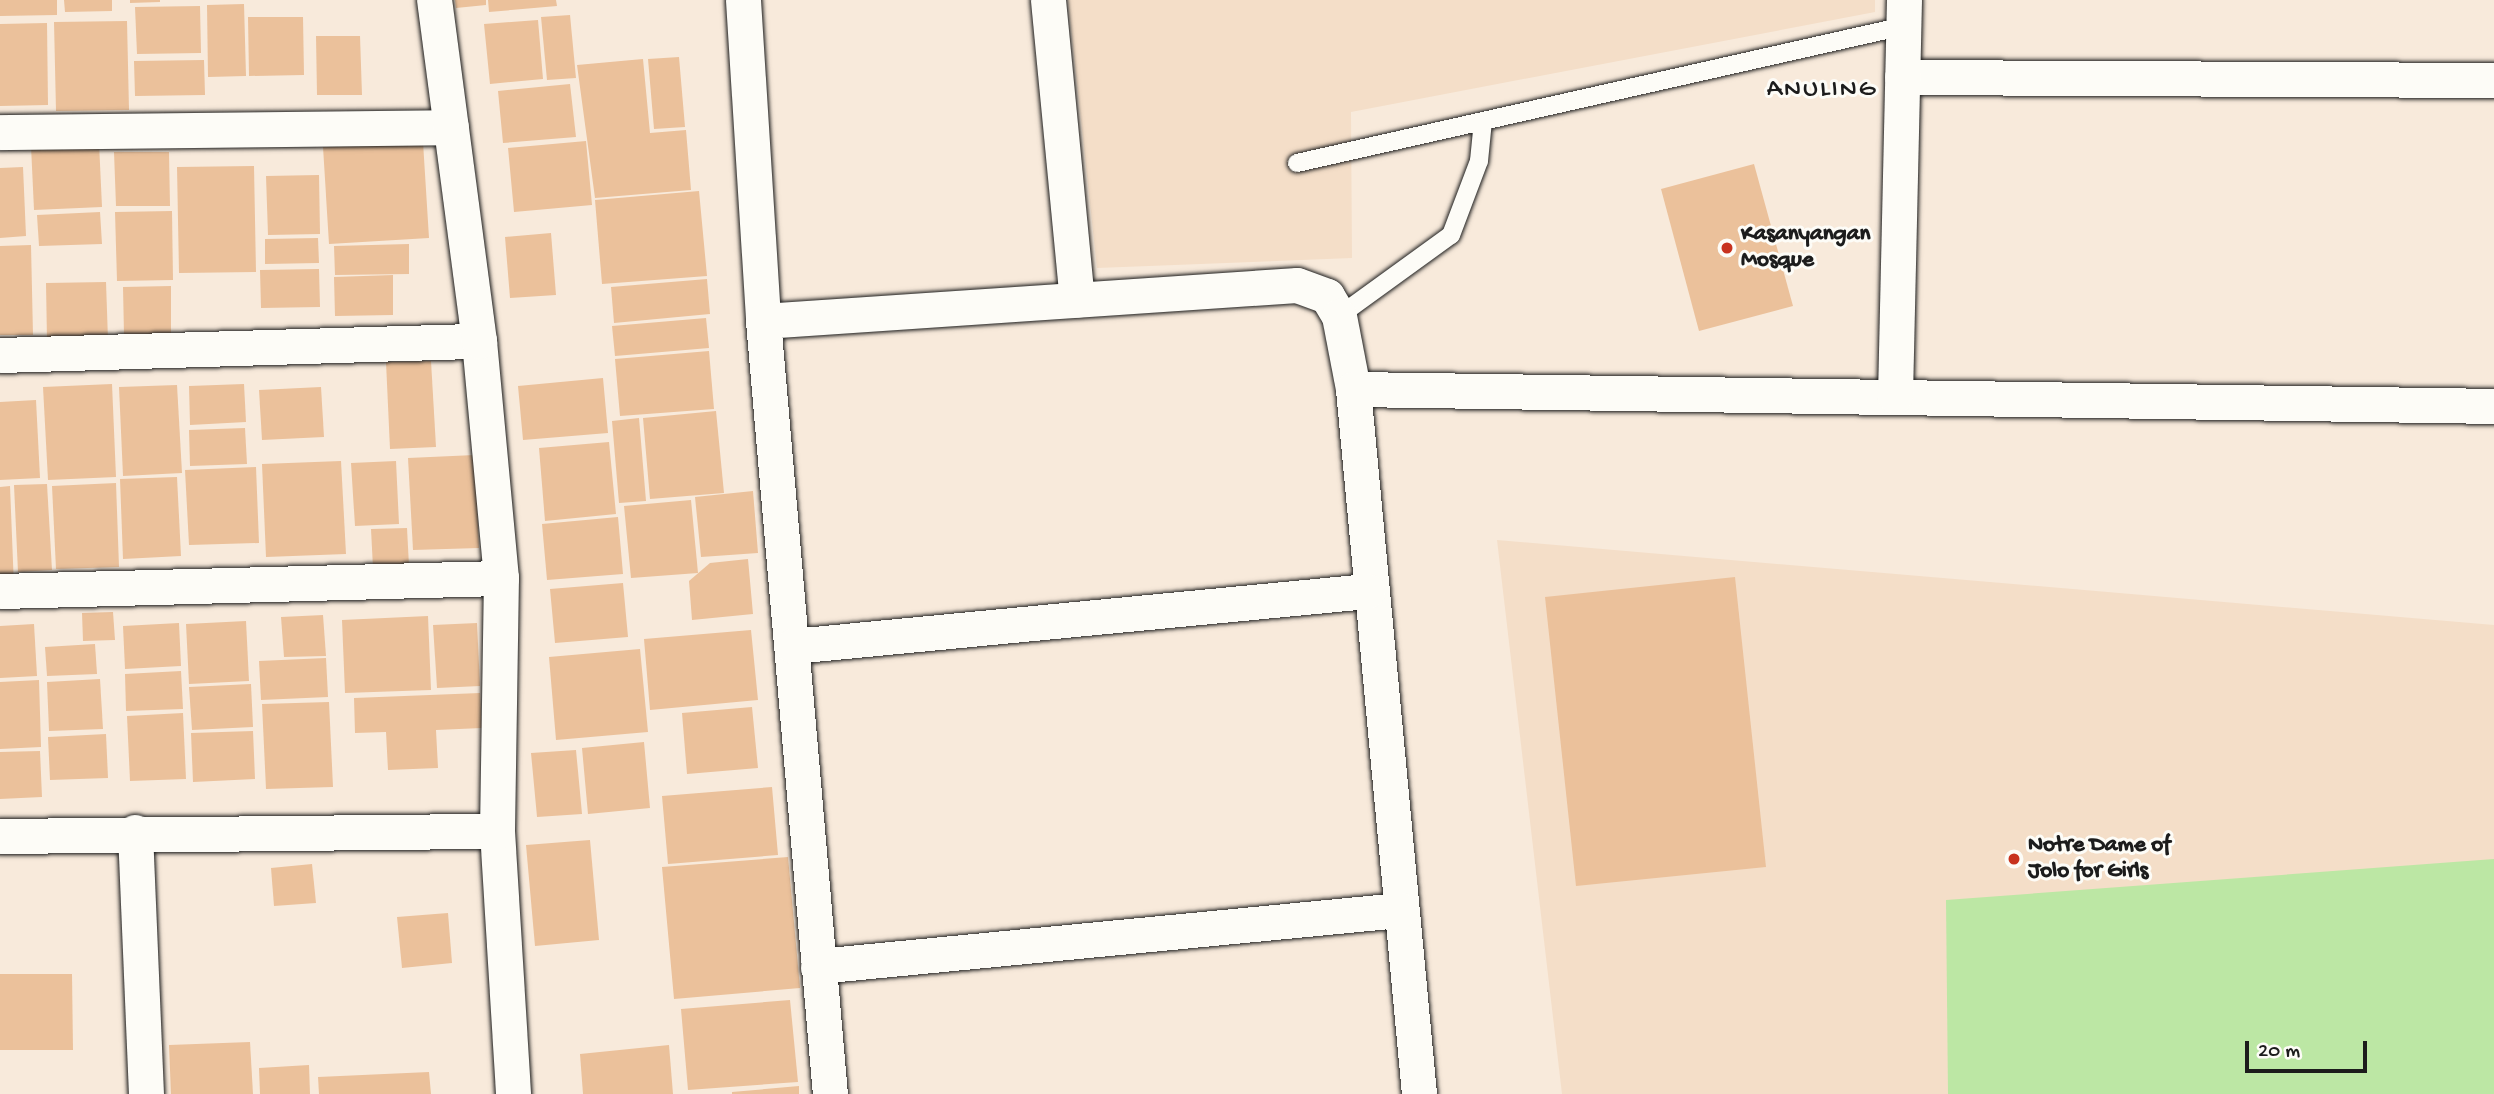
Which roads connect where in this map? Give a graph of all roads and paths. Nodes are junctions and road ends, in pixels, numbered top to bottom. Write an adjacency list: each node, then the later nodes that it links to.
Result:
1 (434, 0): 8 (street)
2 (743, 0): 13 (street)
3 (1048, 0): 11 (street)
4 (1904, 13): 5 (street); 7 (lane)
5 (1902, 77): 6 (street); 17 (street)
6 (2494, 80)
7 (1483, 121): 10 (lane); 12 (lane)
8 (451, 127): 9 (street); 14 (street)
9 (0, 132)
10 (1297, 163)
11 (1077, 300): 12 (street); 13 (street)
12 (1339, 316): 16 (street)
13 (763, 321): 22 (street)
14 (479, 341): 15 (street); 19 (street)
15 (0, 355)
16 (1353, 389): 17 (street); 21 (street)
17 (1895, 396): 18 (street)
18 (2494, 407)
19 (501, 578): 20 (street); 23 (street)
20 (0, 591)
21 (1367, 591): 22 (street); 26 (street)
22 (793, 646): 27 (street)
23 (497, 831): 24 (street); 29 (street)
24 (135, 832): 25 (street); 28 (street)
25 (0, 836)
26 (1400, 910): 27 (street); 31 (street)
27 (818, 966): 30 (street)
28 (146, 1094)
29 (513, 1094)
30 (830, 1094)
31 (1419, 1094)

